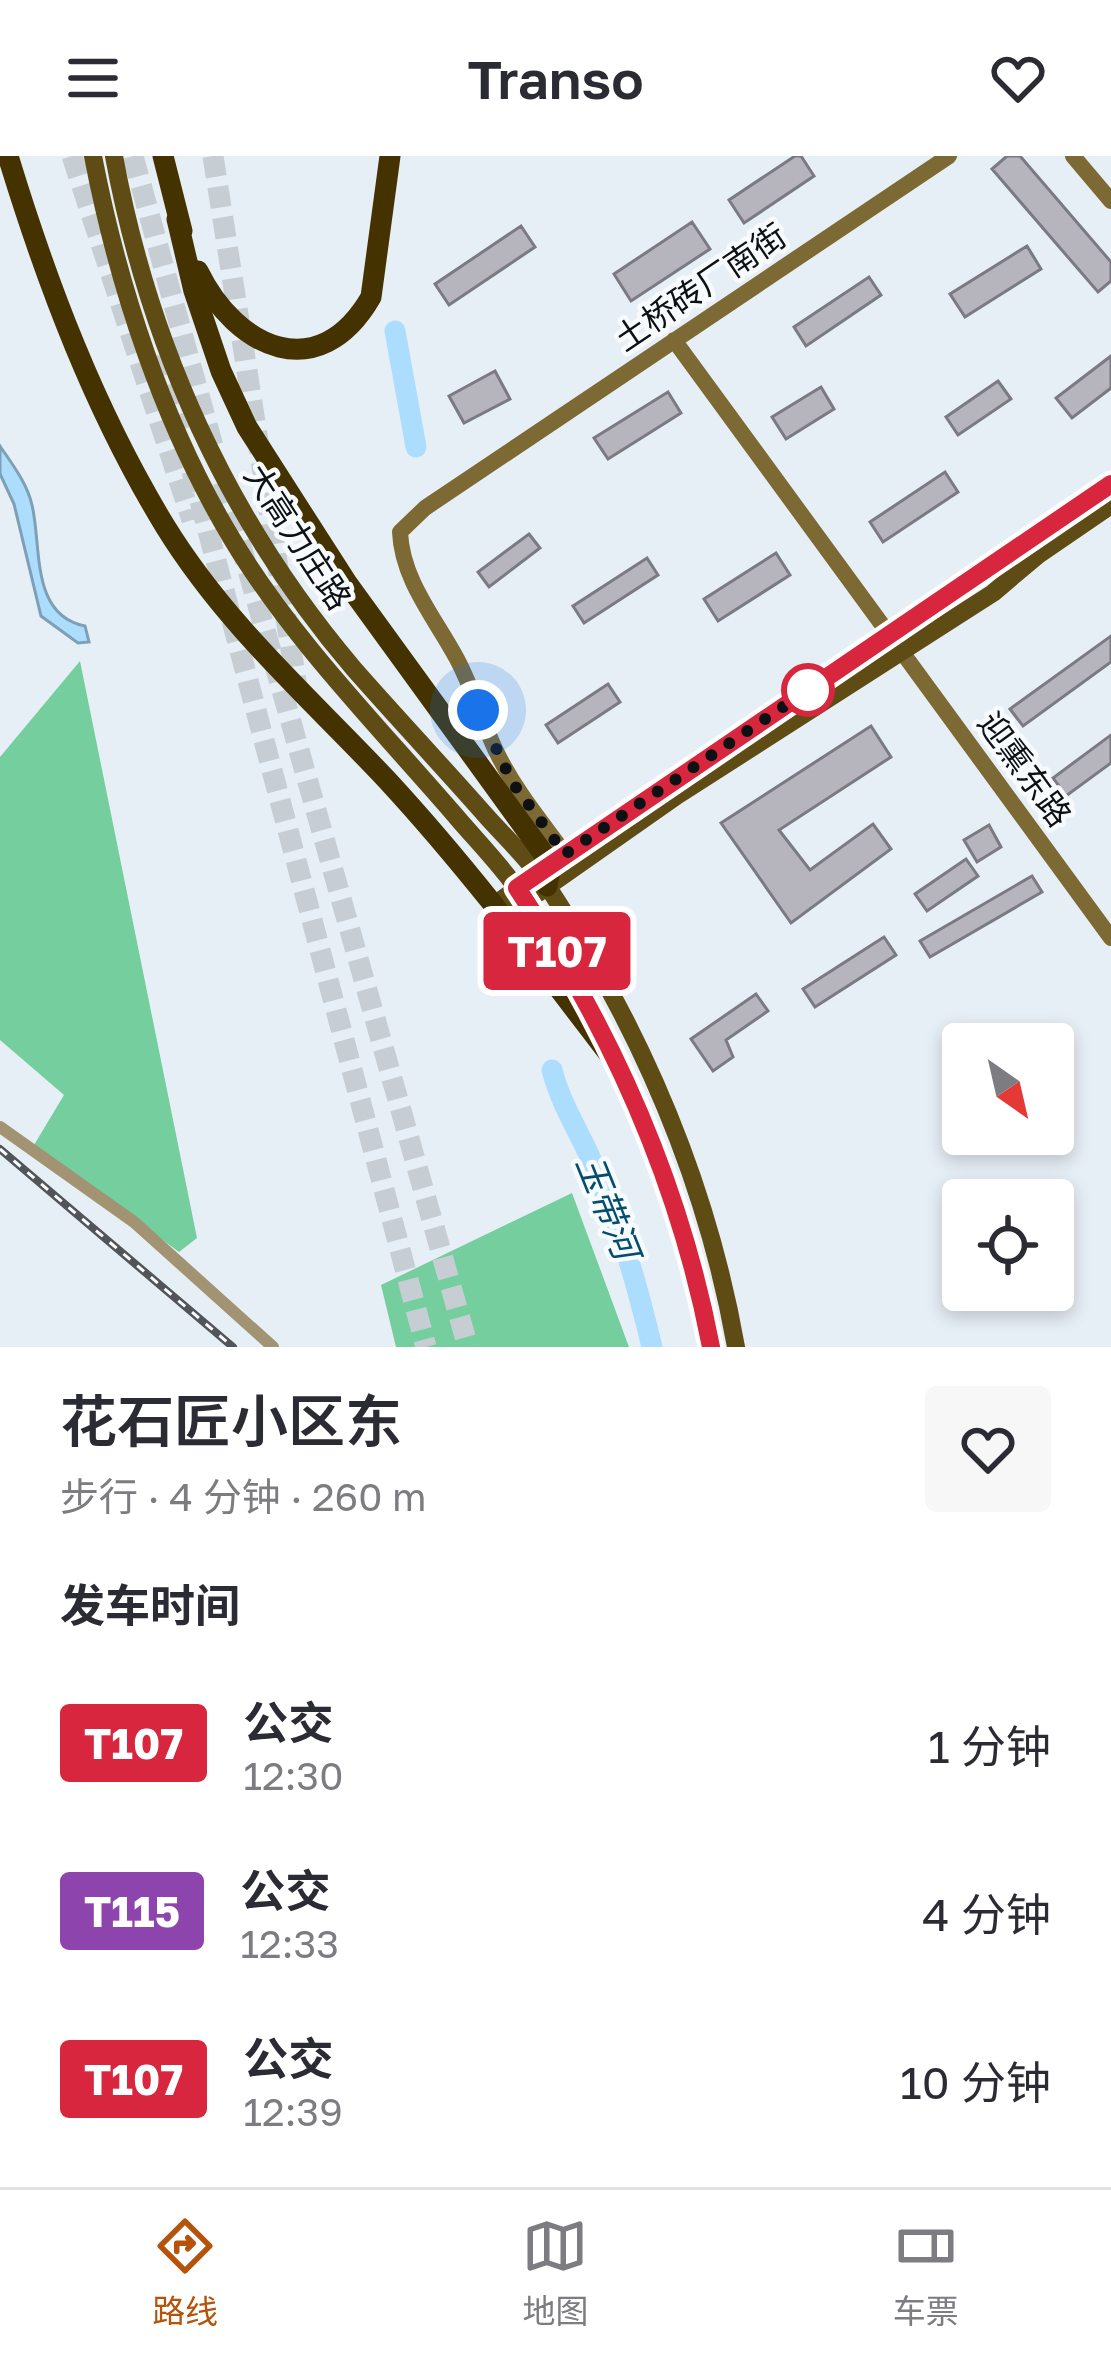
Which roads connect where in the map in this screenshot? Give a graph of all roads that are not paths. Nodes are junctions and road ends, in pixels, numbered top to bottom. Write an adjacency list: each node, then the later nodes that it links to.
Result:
1 (8, 156): 16 (highway)
2 (93, 156): 15 (main road, 大高力庄路)
3 (114, 156): 14 (main road, 大高力庄路)
4 (163, 156): 9 (highway)
5 (391, 156): 9 (highway)
6 (949, 156): 10 (street, 土桥砖厂南街)
7 (1073, 156): 8 (street)
8 (1111, 201)
9 (177, 218): 14 (highway)
10 (674, 340): 13 (street, 迎熏东路); 14 (street, 土桥砖厂南街)
11 (1111, 484): 13 (main road)
12 (1111, 506): 13 (main road)
13 (896, 643): 14 (main road); 14 (main road); 17 (street, 迎熏东路)
14 (550, 869): 15 (main road); 22 (main road, 大高力庄路)
15 (521, 895): 16 (main road); 18 (main road, 大高力庄路)
16 (499, 911): 18 (highway)
17 (1108, 928)
18 (622, 1071): 21 (main road, 大高力庄路)
19 (0, 1126): 20 (street)
20 (273, 1347)
21 (711, 1347)
22 (736, 1347)

